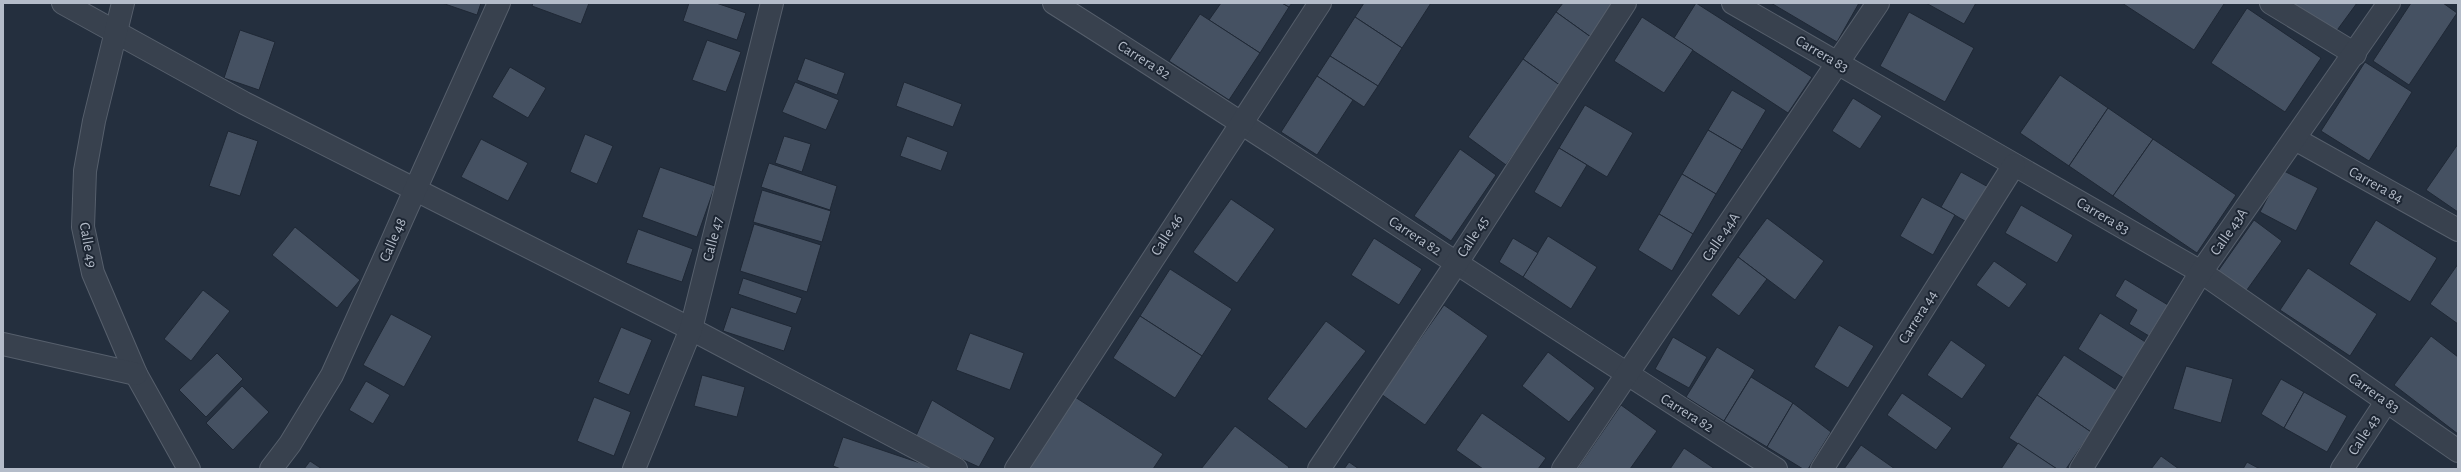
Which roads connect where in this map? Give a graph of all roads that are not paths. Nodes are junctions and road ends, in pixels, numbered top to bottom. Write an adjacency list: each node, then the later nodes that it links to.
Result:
1 (63, 3): 12 (street)
2 (123, 3): 12 (street, Calle 49)
3 (499, 3): 18 (street, Calle 48)
4 (772, 3): 22 (street, Calle 47)
5 (1054, 3): 15 (street, Carrera 82)
6 (1320, 3): 15 (street, Calle 46)
7 (1625, 3): 20 (street, Calle 45)
8 (1733, 3): 14 (street, Carrera 83)
9 (1878, 3): 14 (street, Calle 44A)
10 (2271, 3): 13 (street)
11 (2389, 3): 13 (street, Calle 43A)
12 (115, 32): 18 (street); 24 (street, Calle 49)
13 (2355, 54): 16 (street, Calle 43A)
14 (1838, 63): 17 (street, Carrera 83); 25 (street, Calle 44A)
15 (1241, 121): 20 (street, Carrera 82); 32 (street, Calle 46)
16 (2295, 139): 19 (street, Carrera 84); 21 (street, Calle 43A)
17 (2014, 165): 21 (street, Carrera 83); 36 (street, Carrera 44)
18 (415, 190): 22 (street); 29 (street, Calle 48)
19 (2458, 230)
20 (1456, 264): 25 (street, Carrera 82); 33 (street, Calle 45)
21 (2201, 272): 26 (street, Carrera 83); 37 (street, Calle 43A)
22 (690, 329): 30 (street, Calle 47); 31 (street)
23 (3, 344): 24 (street)
24 (136, 374): 28 (street, Calle 49)
25 (1628, 375): 34 (street, Calle 44A); 35 (street, Carrera 82)
26 (2386, 402): 27 (street, Carrera 83); 38 (street, Calle 43)
27 (2458, 452)
28 (189, 469)
29 (271, 469)
30 (634, 469)
31 (956, 469)
32 (1016, 469)
33 (1319, 469)
34 (1563, 469)
35 (1776, 469)
36 (1822, 469)
37 (2081, 469)
38 (2342, 469)

